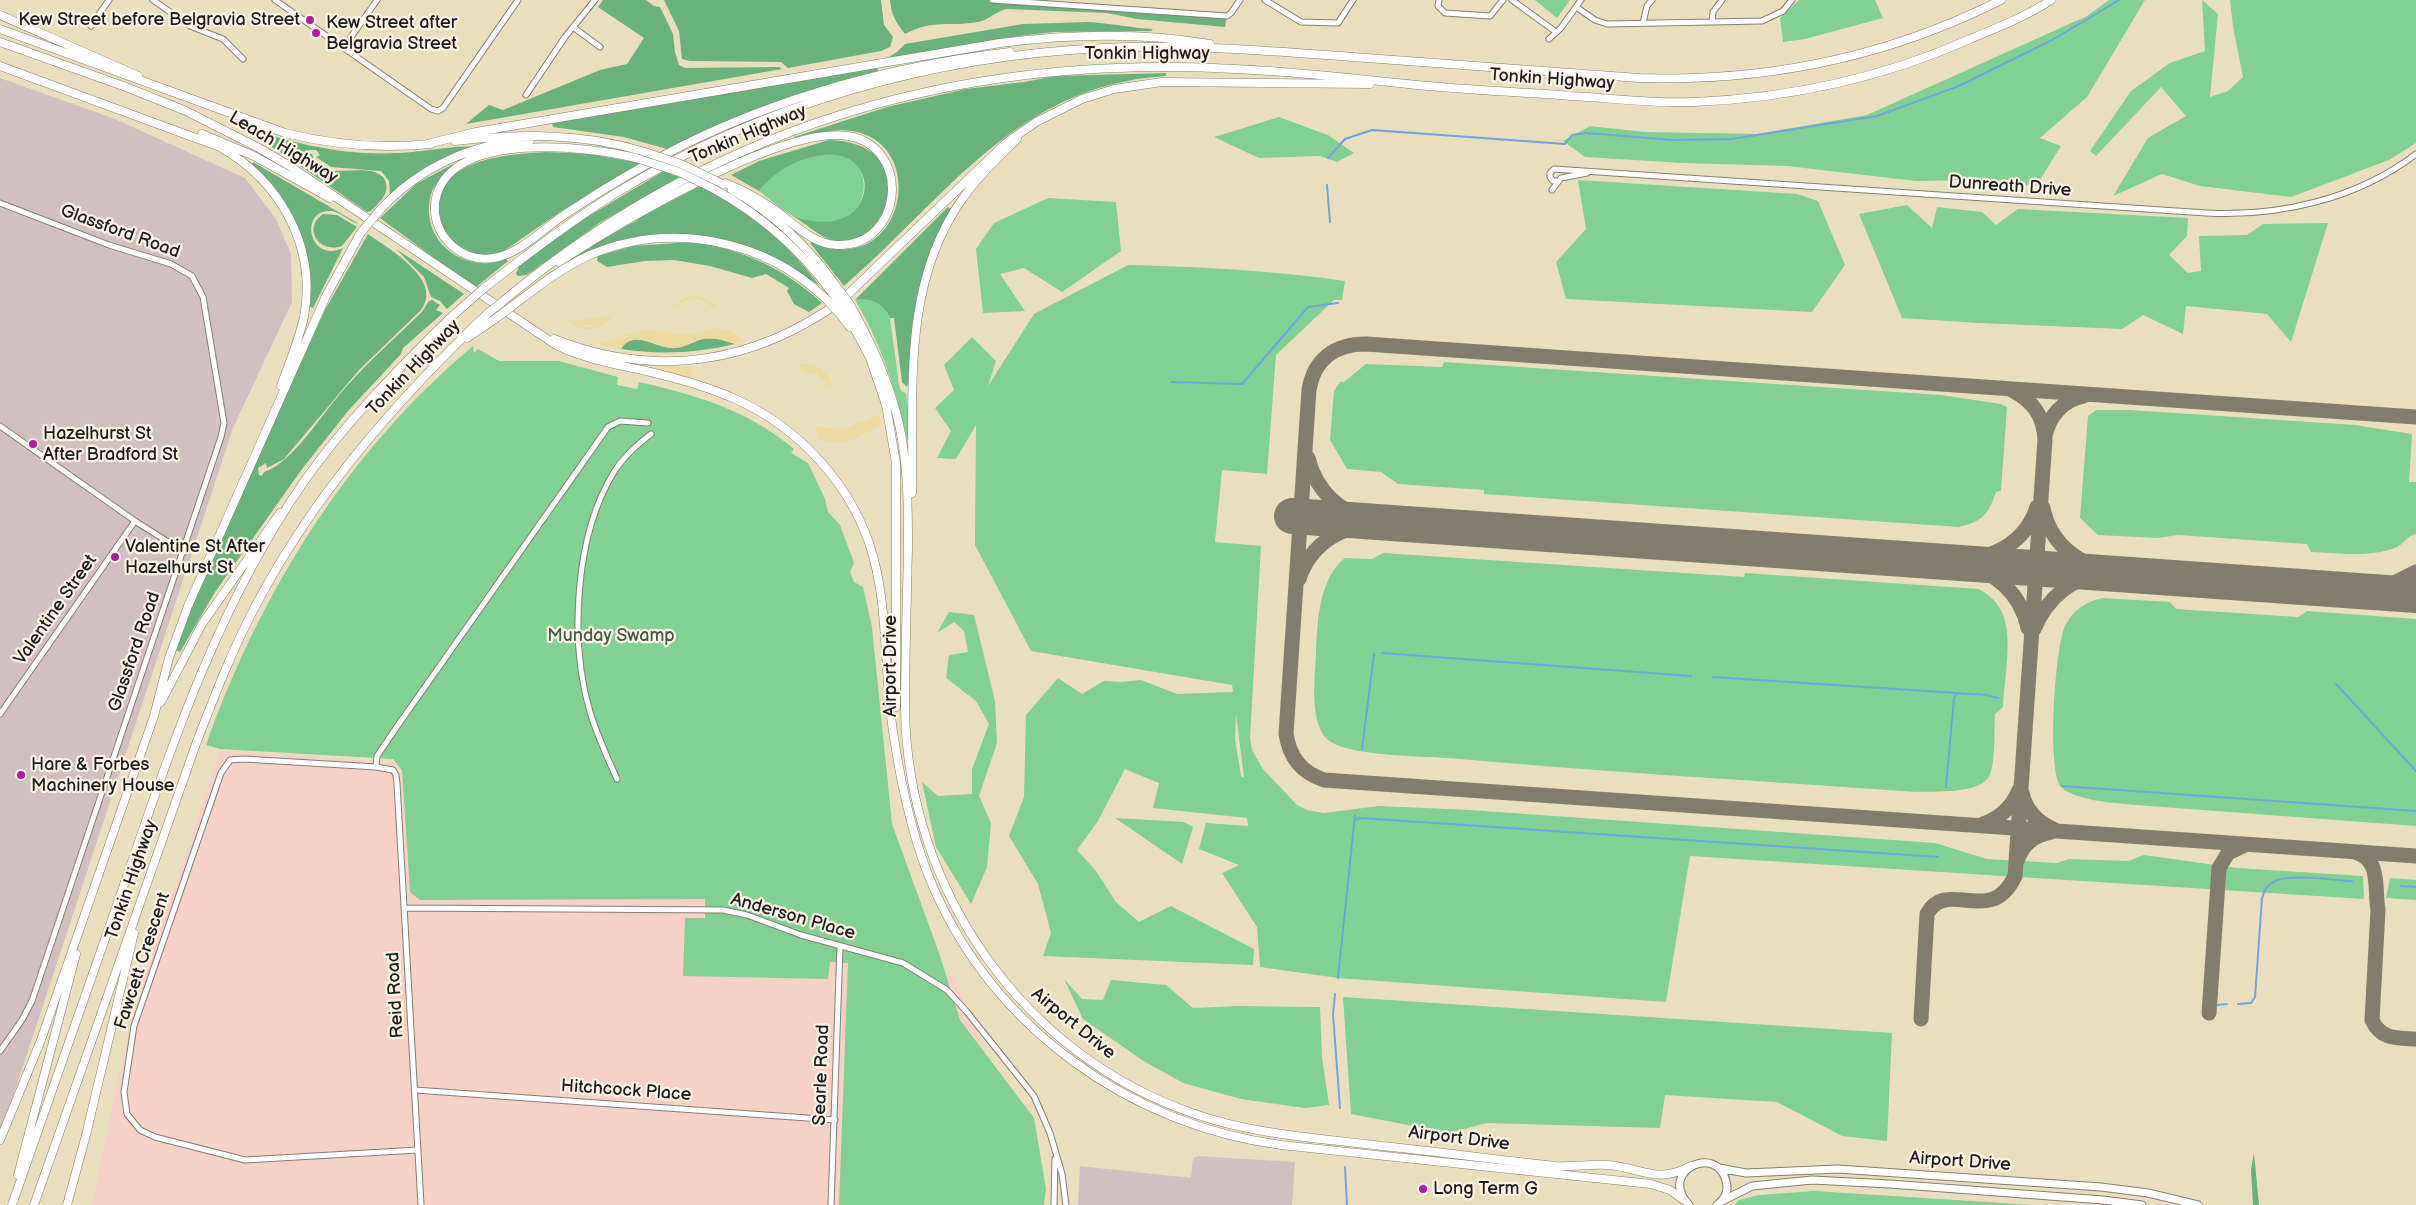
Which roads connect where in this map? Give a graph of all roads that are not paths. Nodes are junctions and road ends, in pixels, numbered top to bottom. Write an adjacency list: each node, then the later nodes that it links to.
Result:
1 (110, 0): 25 (street)
2 (153, 0): 35 (street)
3 (275, 0): 31 (street)
4 (377, 0): 31 (street)
5 (518, 0): 31 (street)
6 (595, 0): 26 (street)
7 (992, 0): 20 (street)
8 (1240, 0): 20 (street)
9 (1265, 0): 10 (street)
10 (1353, 0)
11 (1440, 0): 12 (street)
12 (1503, 0)
13 (1512, 0): 28 (street)
14 (1580, 0): 21 (street)
15 (1652, 0): 24 (street)
16 (1722, 0): 23 (street)
17 (1792, 0): 23 (street)
18 (2000, 0): 33 (highway, Tonkin Highway)
19 (2051, 0): 37 (highway, Tonkin Highway)
20 (1020, 1)
21 (1576, 7): 24 (street); 28 (street)
22 (0, 15): 38 (highway)
23 (1712, 22): 24 (street)
24 (1643, 23)
25 (91, 26)
26 (573, 27): 32 (street); 39 (street)
27 (0, 29): 38 (highway, Leach Highway)
28 (1556, 32): 29 (street)
29 (1549, 39)
30 (0, 42): 50 (highway, Leach Highway)
31 (344, 47)
32 (600, 47)
33 (1240, 49): 34 (highway, Tonkin Highway); 43 (highway)
34 (1072, 50): 52 (highway, bridge); 60 (highway, Tonkin Highway, bridge)
35 (243, 59)
36 (0, 66): 40 (highway)
37 (1413, 84): 41 (highway); 51 (highway, Tonkin Highway)
38 (160, 87): 43 (highway, Leach Highway)
39 (526, 95)
40 (130, 113): 50 (highway); 58 (highway)
41 (1036, 122): 54 (highway); 63 (highway)
42 (572, 138): 43 (highway); 47 (highway, Airport Drive, bridge); 58 (highway, bridge)
43 (427, 144)
44 (2416, 154): 45 (street, Dunreath Drive)
45 (1590, 173): 46 (street, Dunreath Drive); 46 (street, Dunreath Drive)
46 (1557, 181): 48 (street, Dunreath Drive)
47 (724, 183): 51 (highway); 52 (highway, Airport Drive)
48 (1552, 190)
49 (0, 203): 62 (street, Glassford Road)
50 (350, 208): 54 (highway, Leach Highway)
51 (517, 290): 55 (highway, Tonkin Highway, bridge)
52 (836, 292): 53 (highway, Airport Drive, bridge)
53 (843, 308): 55 (highway, bridge); 63 (highway, Airport Drive); 69 (highway)
54 (527, 326): 69 (highway)
55 (449, 350): 70 (highway, Tonkin Highway)
56 (648, 423): 66 (street)
57 (0, 426): 61 (street)
58 (266, 426): 65 (highway)
59 (651, 434): 67 (street)
60 (302, 484): 65 (highway); 85 (highway, Tonkin Highway)
61 (135, 521): 62 (street); 64 (street, Valentine Street)
62 (184, 552): 74 (street, Glassford Road)
63 (908, 553): 80 (highway, Airport Drive)
64 (0, 714)
65 (154, 716): 71 (highway)
66 (376, 767): 68 (street, Fawcett Crescent); 79 (street, Fawcett Crescent)
67 (617, 779)
68 (397, 784): 72 (street, Reid Road)
69 (904, 792): 83 (highway, Airport Drive)
70 (142, 898): 82 (highway); 86 (highway, Tonkin Highway)
71 (87, 908): 77 (highway); 85 (highway)
72 (404, 908): 73 (street, Anderson Place); 75 (street, Reid Road)
73 (840, 946): 76 (street, Searle Road); 78 (street, Anderson Place)
74 (0, 1050)
75 (415, 1090): 76 (street, Hitchcock Place); 79 (street, Reid Road)
76 (835, 1120): 90 (street, Searle Road)
77 (0, 1140)
78 (1053, 1143): 91 (street, Anderson Place); 92 (street, Anderson Place)
79 (418, 1150): 89 (street, Reid Road)
80 (1691, 1166): 81 (main road, Airport Drive); 83 (main road)
81 (1718, 1168): 84 (main road); 94 (main road, Airport Drive)
82 (70, 1193): 87 (highway); 88 (highway)
83 (1687, 1202)
84 (1720, 1203): 93 (main road, Airport Drive)
85 (11, 1205)
86 (34, 1205)
87 (61, 1205)
88 (67, 1205)
89 (421, 1205)
90 (831, 1205)
91 (1054, 1205)
92 (1066, 1205)
93 (2142, 1205)
94 (2198, 1205)

